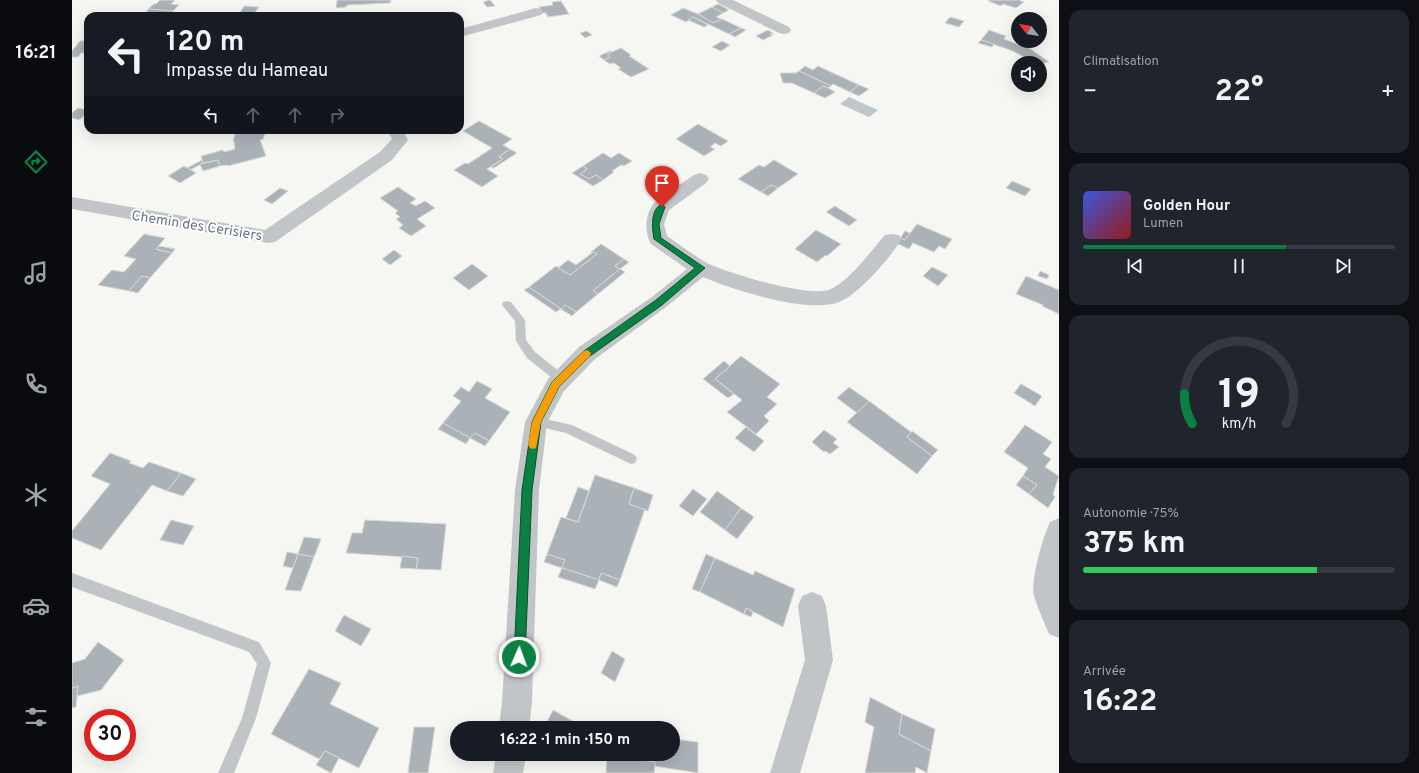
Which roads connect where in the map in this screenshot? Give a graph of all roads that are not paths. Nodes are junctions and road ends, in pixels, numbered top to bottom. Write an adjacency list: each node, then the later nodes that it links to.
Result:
1 (723, 0): 3 (street)
2 (536, 12): 4 (street)
3 (784, 30)
4 (464, 32)
5 (397, 134): 7 (street, Chemin des Cerisiers)
6 (700, 179): 9 (street)
7 (72, 203)
8 (892, 240): 9 (street)
9 (701, 268): 11 (street)
10 (507, 305): 11 (lane)
11 (561, 379): 12 (street)
12 (536, 422): 13 (lane); 19 (street)
13 (631, 459)
14 (1059, 530): 15 (street)
15 (1054, 567): 18 (street)
16 (72, 580): 21 (lane)
17 (812, 606): 23 (street)
18 (1059, 624)
19 (515, 721)
20 (510, 761): 22 (street)
21 (226, 773)
22 (508, 773)
23 (785, 773)

